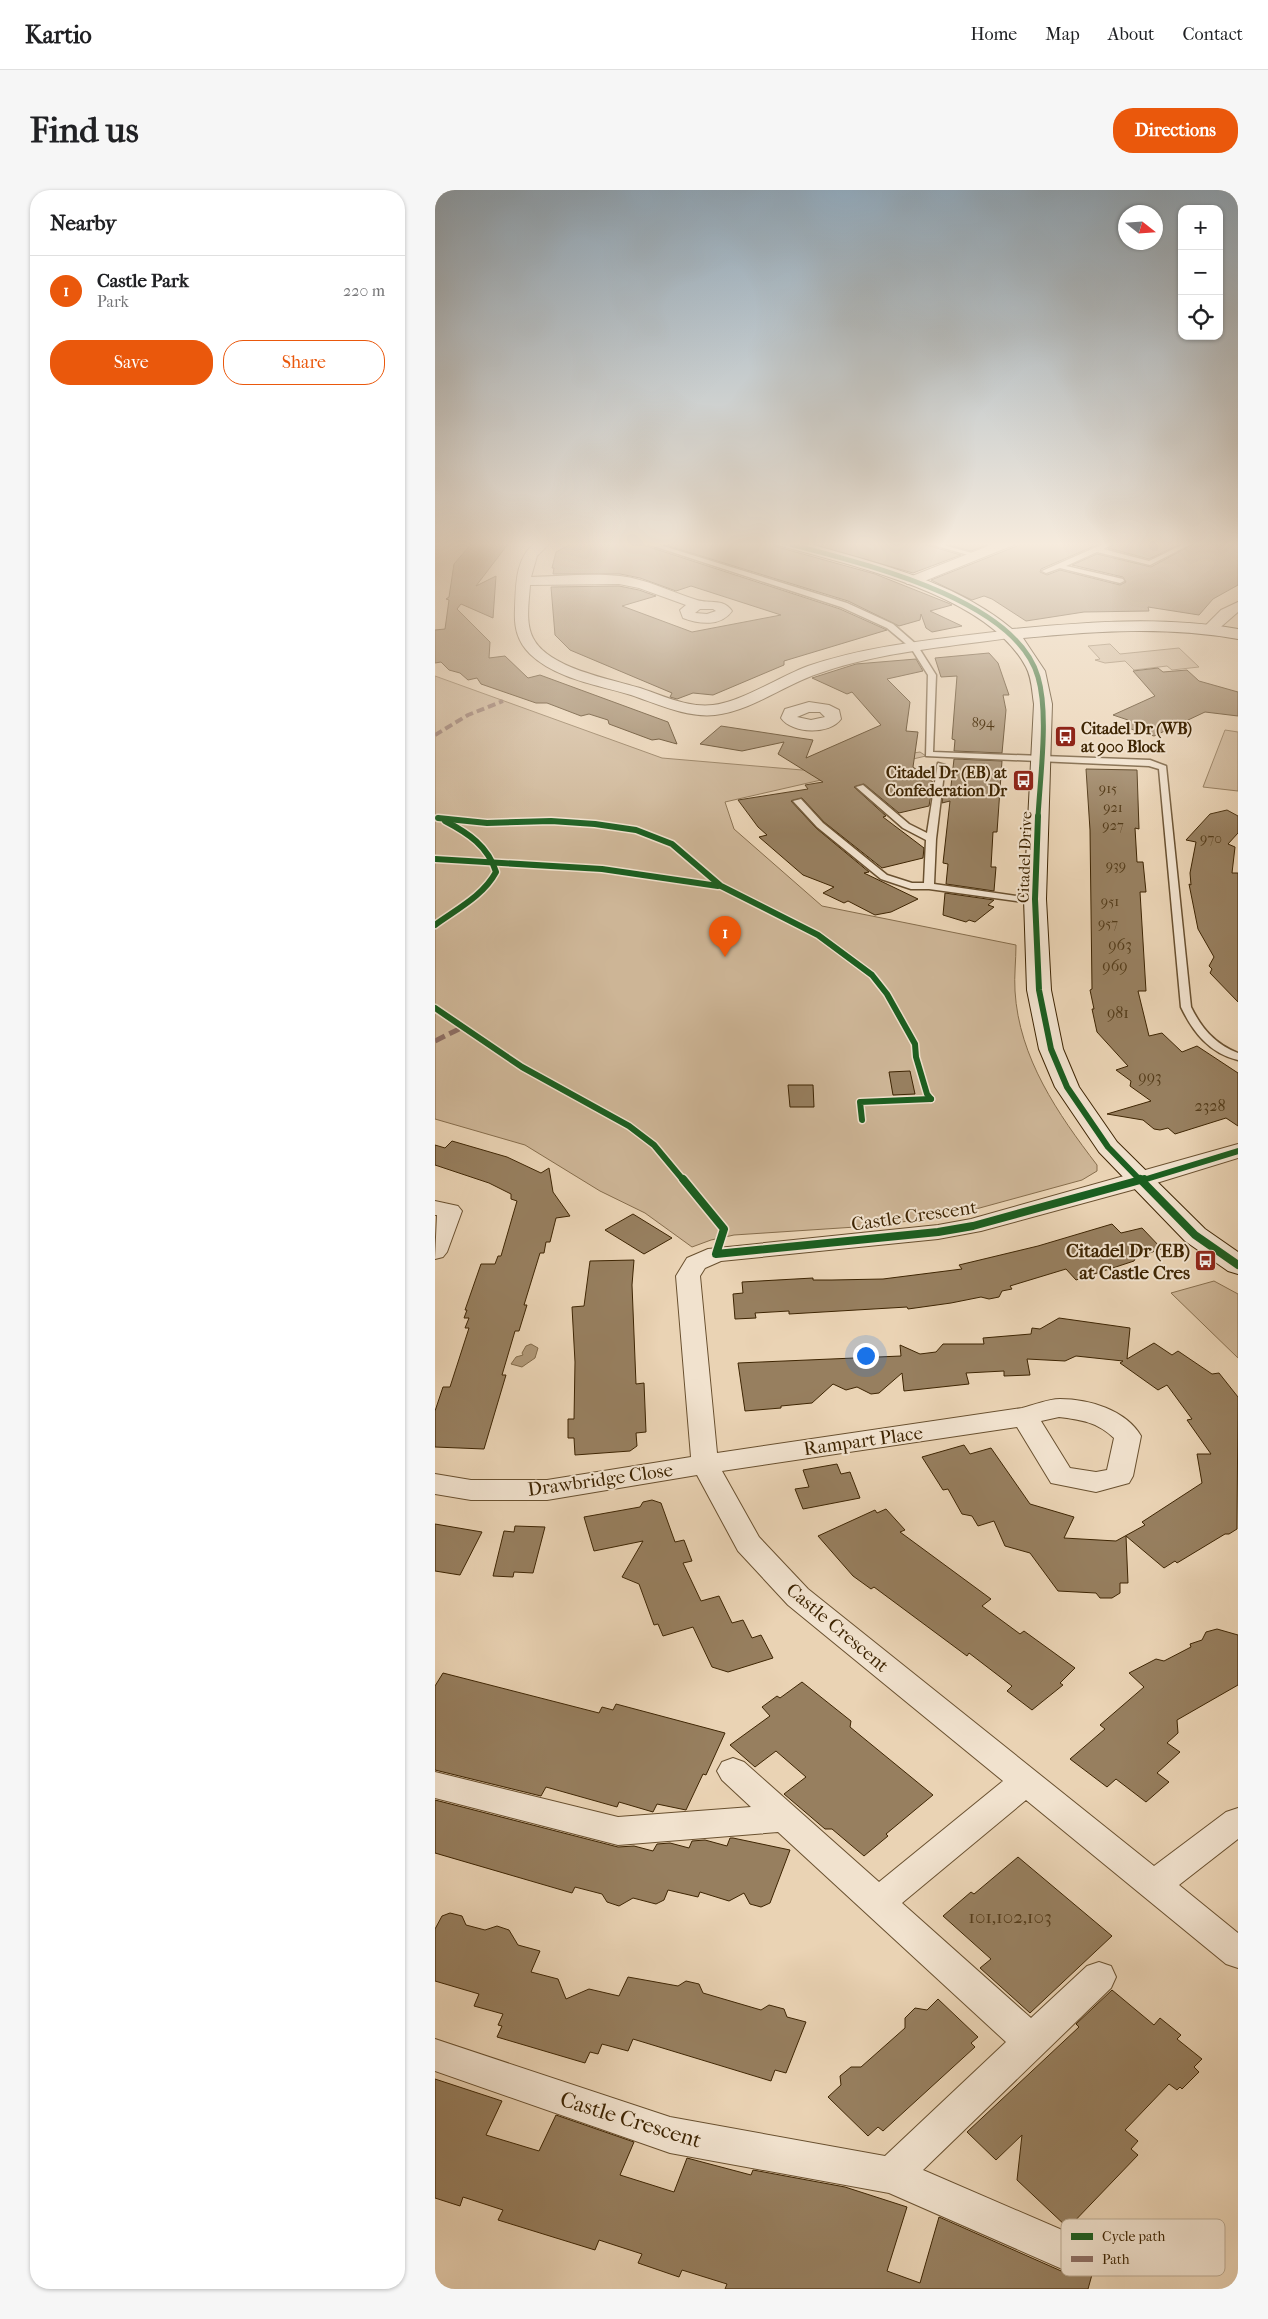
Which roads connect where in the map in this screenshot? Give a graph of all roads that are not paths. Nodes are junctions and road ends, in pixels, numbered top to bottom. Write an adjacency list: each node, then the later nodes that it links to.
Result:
1 (526, 639): 6 (street)
2 (905, 639): 5 (lane)
3 (973, 639): 5 (street)
4 (1014, 639): 8 (street, Citadel Drive)
5 (914, 647): 6 (street); 8 (lane)
6 (756, 695): 7 (street)
7 (795, 710)
8 (1041, 760): 14 (street, Citadel Drive); 15 (lane)
9 (941, 764): 12 (lane)
10 (860, 787): 12 (lane)
11 (798, 801): 13 (lane)
12 (931, 839): 13 (lane)
13 (929, 886): 14 (lane)
14 (1036, 902): 17 (street, Citadel Drive)
15 (1238, 1057)
16 (1238, 1151): 17 (street, Castle Crescent)
17 (1142, 1180): 20 (street, Citadel Drive); 22 (street, Castle Crescent)
18 (435, 1208): 19 (street)
19 (435, 1252)
20 (1238, 1265)
21 (1022, 1417): 22 (street, Rampart Place)
22 (705, 1464): 23 (street, Drawbridge Close); 25 (street, Castle Crescent)
23 (435, 1484)
24 (733, 1771): 27 (street)
25 (1026, 1781): 29 (street, Castle Crescent); 30 (street)
26 (435, 1785): 27 (street)
27 (786, 1818): 30 (street)
28 (1238, 1821): 29 (street)
29 (1154, 1886): 31 (street, Castle Crescent)
30 (878, 1903): 33 (street)
31 (1238, 1953)
32 (1099, 1977): 33 (street)
33 (1032, 2042): 35 (street)
34 (435, 2055): 35 (street, Castle Crescent)
35 (891, 2175): 36 (street, Castle Crescent)
36 (1061, 2249)

